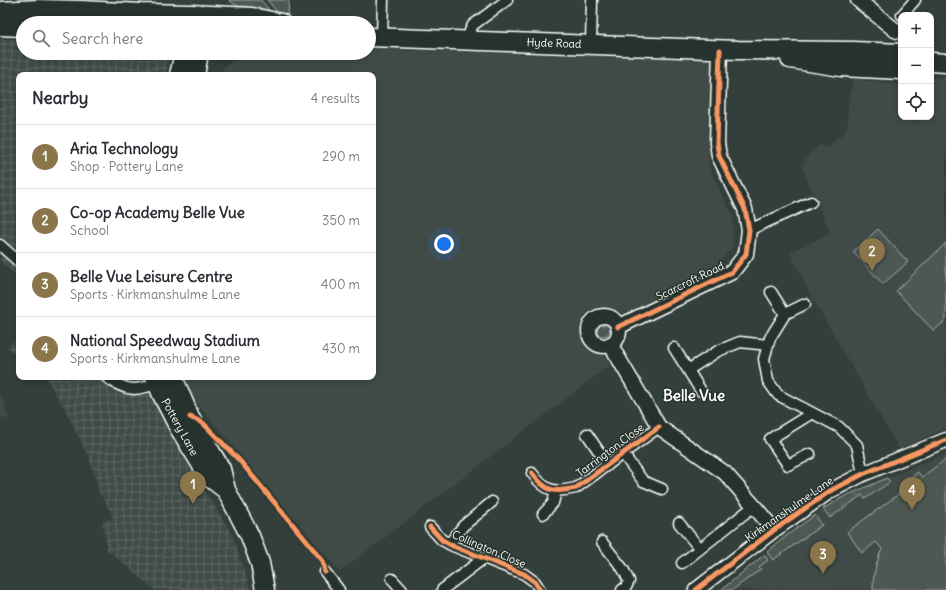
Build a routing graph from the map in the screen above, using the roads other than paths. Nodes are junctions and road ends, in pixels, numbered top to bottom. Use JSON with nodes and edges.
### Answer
{"nodes":[{"id":1,"x":220,"y":0,"type":"edge"},
{"id":2,"x":383,"y":0,"type":"edge"},
{"id":3,"x":507,"y":0,"type":"edge"},
{"id":4,"x":592,"y":0,"type":"edge"},
{"id":5,"x":858,"y":0,"type":"edge"},
{"id":6,"x":915,"y":0,"type":"edge"},
{"id":7,"x":38,"y":4,"type":"edge"},
{"id":8,"x":81,"y":10,"type":"junction"},
{"id":9,"x":0,"y":11,"type":"edge"},
{"id":10,"x":906,"y":12,"type":"edge"},
{"id":11,"x":193,"y":13,"type":"edge"},
{"id":12,"x":100,"y":16,"type":"edge"},
{"id":13,"x":159,"y":16,"type":"edge"},
{"id":14,"x":238,"y":16,"type":"joint"},
{"id":15,"x":898,"y":24,"type":"edge"},
{"id":16,"x":0,"y":26,"type":"edge"},
{"id":17,"x":16,"y":27,"type":"edge"},
{"id":18,"x":376,"y":37,"type":"edge"},
{"id":19,"x":469,"y":41,"type":"junction"},
{"id":20,"x":591,"y":45,"type":"junction"},
{"id":21,"x":720,"y":50,"type":"junction"},
{"id":22,"x":738,"y":50,"type":"junction"},
{"id":23,"x":935,"y":59,"type":"edge"},
{"id":24,"x":176,"y":60,"type":"edge"},
{"id":25,"x":201,"y":60,"type":"edge"},
{"id":26,"x":898,"y":61,"type":"edge"},
{"id":27,"x":898,"y":61,"type":"edge"},
{"id":28,"x":190,"y":69,"type":"edge"},
{"id":29,"x":946,"y":70,"type":"edge"},
{"id":30,"x":812,"y":202,"type":"dead end"},
{"id":31,"x":749,"y":230,"type":"junction"},
{"id":32,"x":0,"y":245,"type":"edge"},
{"id":33,"x":16,"y":259,"type":"edge"},
{"id":34,"x":771,"y":292,"type":"dead end"},
{"id":35,"x":805,"y":304,"type":"dead end"},
{"id":36,"x":785,"y":314,"type":"junction"},
{"id":37,"x":618,"y":327,"type":"junction"},
{"id":38,"x":610,"y":344,"type":"junction"},
{"id":39,"x":768,"y":345,"type":"junction"},
{"id":40,"x":674,"y":348,"type":"dead end"},
{"id":41,"x":688,"y":370,"type":"junction"},
{"id":42,"x":110,"y":380,"type":"edge"},
{"id":43,"x":162,"y":380,"type":"edge"},
{"id":44,"x":165,"y":380,"type":"edge"},
{"id":45,"x":701,"y":391,"type":"dead end"},
{"id":46,"x":812,"y":413,"type":"junction"},
{"id":47,"x":659,"y":427,"type":"junction"},
{"id":48,"x":587,"y":434,"type":"dead end"},
{"id":49,"x":946,"y":440,"type":"edge"},
{"id":50,"x":623,"y":454,"type":"junction"},
{"id":51,"x":810,"y":454,"type":"dead end"},
{"id":52,"x":608,"y":465,"type":"junction"},
{"id":53,"x":532,"y":474,"type":"dead end"},
{"id":54,"x":863,"y":474,"type":"junction"},
{"id":55,"x":662,"y":489,"type":"dead end"},
{"id":56,"x":556,"y":490,"type":"junction"},
{"id":57,"x":492,"y":502,"type":"dead end"},
{"id":58,"x":754,"y":506,"type":"junction"},
{"id":59,"x":543,"y":514,"type":"dead end"},
{"id":60,"x":679,"y":523,"type":"dead end"},
{"id":61,"x":430,"y":528,"type":"dead end"},
{"id":62,"x":774,"y":530,"type":"junction"},
{"id":63,"x":602,"y":542,"type":"dead end"},
{"id":64,"x":449,"y":544,"type":"junction"},
{"id":65,"x":700,"y":549,"type":"junction"},
{"id":66,"x":484,"y":558,"type":"junction"},
{"id":67,"x":682,"y":562,"type":"dead end"},
{"id":68,"x":325,"y":572,"type":"dead end"},
{"id":69,"x":392,"y":579,"type":"dead end"},
{"id":70,"x":335,"y":588,"type":"edge"},
{"id":71,"x":265,"y":590,"type":"edge"},
{"id":72,"x":402,"y":590,"type":"edge"},
{"id":73,"x":443,"y":590,"type":"edge"},
{"id":74,"x":540,"y":590,"type":"edge"},
{"id":75,"x":622,"y":590,"type":"edge"},
{"id":76,"x":696,"y":590,"type":"edge"}],
"edges":[{"from":1,"to":14,"type":"highway"},
{"from":2,"to":18,"type":"street"},
{"from":3,"to":19,"type":"street"},
{"from":4,"to":20,"type":"street"},
{"from":5,"to":15,"type":"street"},
{"from":6,"to":10,"type":"street"},
{"from":7,"to":8,"type":"highway"},
{"from":7,"to":9,"type":"highway"},
{"from":8,"to":11,"type":"highway"},
{"from":8,"to":12,"type":"highway"},
{"from":11,"to":13,"type":"highway"},
{"from":11,"to":14,"type":"highway"},
{"from":16,"to":17,"type":"highway"},
{"from":18,"to":19,"type":"highway","name":"Hyde Road"},
{"from":19,"to":20,"type":"highway","name":"Hyde Road"},
{"from":20,"to":21,"type":"highway","name":"Hyde Road"},
{"from":21,"to":22,"type":"highway","name":"Hyde Road"},
{"from":21,"to":31,"type":"street","name":"Scarcroft Road"},
{"from":22,"to":26,"type":"highway","name":"Hyde Road"},
{"from":22,"to":27,"type":"highway","name":"Hyde Road"},
{"from":23,"to":29,"type":"highway"},
{"from":24,"to":28,"type":"highway"},
{"from":25,"to":28,"type":"highway"},
{"from":30,"to":31,"type":"street"},
{"from":31,"to":37,"type":"street","name":"Scarcroft Road"},
{"from":32,"to":33,"type":"street"},
{"from":34,"to":36,"type":"street"},
{"from":35,"to":36,"type":"street"},
{"from":36,"to":39,"type":"street"},
{"from":37,"to":38,"type":"street"},
{"from":37,"to":38,"type":"street"},
{"from":38,"to":47,"type":"street"},
{"from":39,"to":41,"type":"street"},
{"from":39,"to":46,"type":"street"},
{"from":40,"to":41,"type":"street"},
{"from":41,"to":45,"type":"street"},
{"from":42,"to":43,"type":"street"},
{"from":44,"to":71,"type":"highway","name":"Pottery Lane"},
{"from":46,"to":51,"type":"street"},
{"from":46,"to":54,"type":"street"},
{"from":47,"to":50,"type":"street","name":"Tarrington Close"},
{"from":47,"to":58,"type":"street"},
{"from":48,"to":52,"type":"street"},
{"from":49,"to":54,"type":"street","name":"Kirkmanshulme Lane"},
{"from":50,"to":52,"type":"street","name":"Tarrington Close"},
{"from":50,"to":55,"type":"street"},
{"from":52,"to":56,"type":"street","name":"Tarrington Close"},
{"from":53,"to":56,"type":"street"},
{"from":54,"to":62,"type":"street","name":"Kirkmanshulme Lane"},
{"from":56,"to":59,"type":"street"},
{"from":57,"to":64,"type":"street"},
{"from":58,"to":62,"type":"street"},
{"from":58,"to":65,"type":"street"},
{"from":60,"to":65,"type":"street"},
{"from":61,"to":64,"type":"street","name":"Collington Close"},
{"from":62,"to":76,"type":"street","name":"Kirkmanshulme Lane"},
{"from":63,"to":75,"type":"street"},
{"from":64,"to":66,"type":"street","name":"Collington Close"},
{"from":65,"to":67,"type":"street"},
{"from":66,"to":73,"type":"street"},
{"from":66,"to":74,"type":"street","name":"Collington Close"},
{"from":68,"to":70,"type":"street"},
{"from":69,"to":72,"type":"street"}]}
